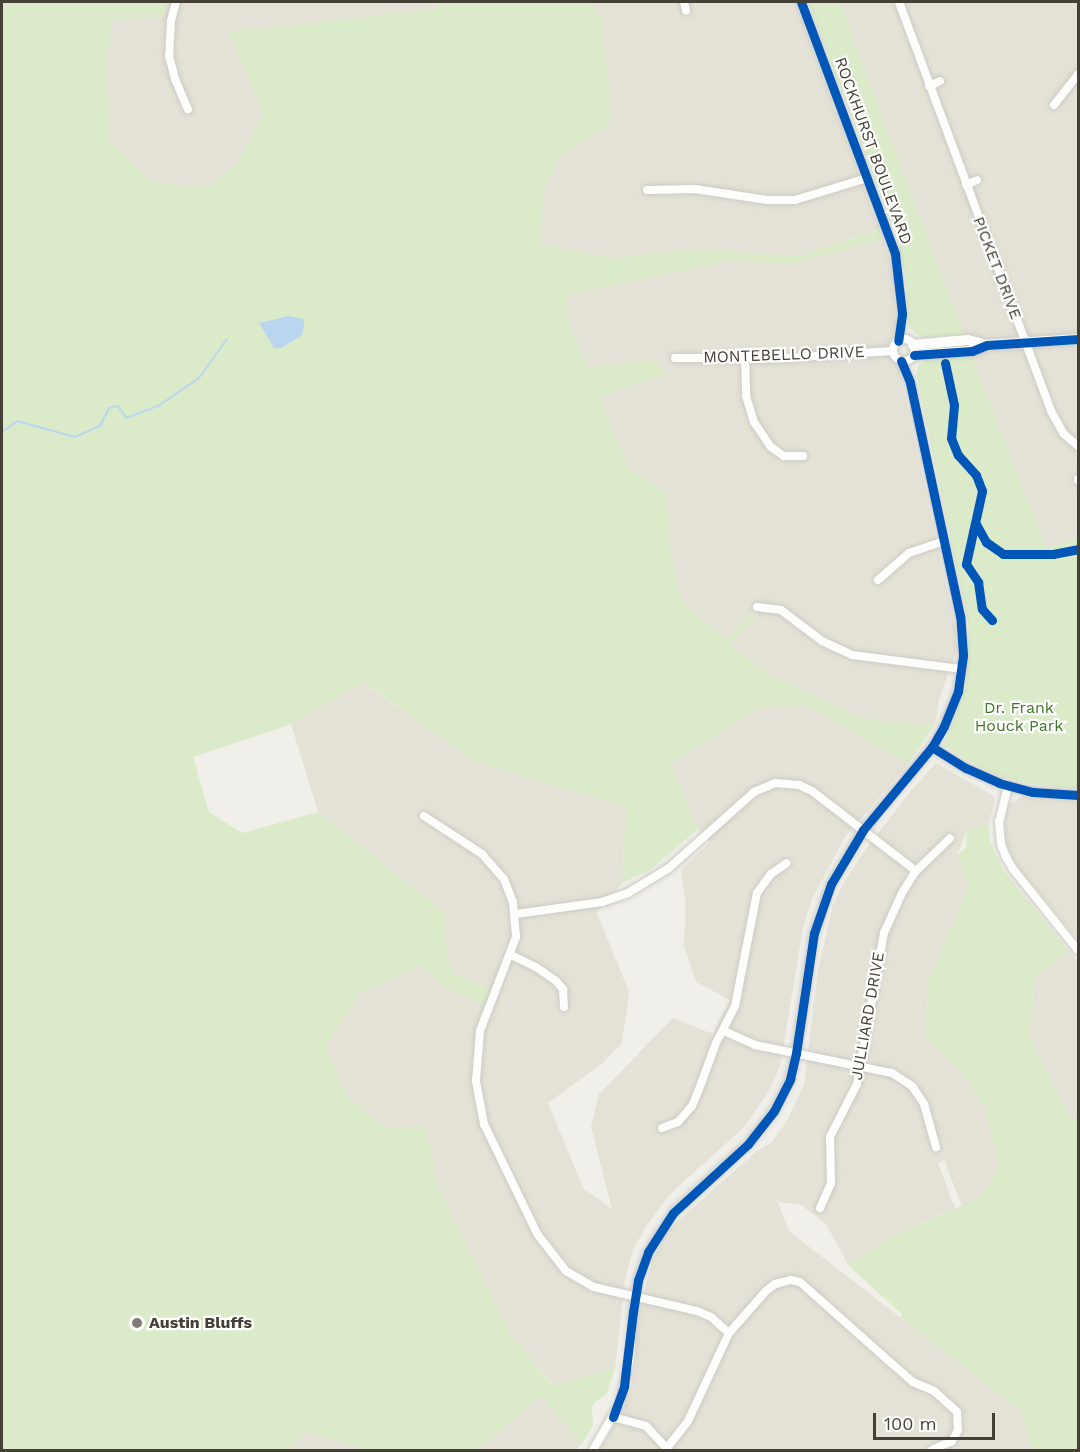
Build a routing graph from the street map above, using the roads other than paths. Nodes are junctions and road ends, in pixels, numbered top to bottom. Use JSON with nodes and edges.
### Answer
{"nodes":[{"id":1,"x":176,"y":2,"type":"edge"},
{"id":2,"x":684,"y":2,"type":"edge"},
{"id":3,"x":801,"y":2,"type":"edge"},
{"id":4,"x":899,"y":2,"type":"edge"},
{"id":5,"x":686,"y":11,"type":"dead end"},
{"id":6,"x":1078,"y":74,"type":"edge"},
{"id":7,"x":940,"y":81,"type":"dead end"},
{"id":8,"x":929,"y":86,"type":"junction"},
{"id":9,"x":1054,"y":105,"type":"dead end"},
{"id":10,"x":188,"y":109,"type":"dead end"},
{"id":11,"x":867,"y":178,"type":"junction"},
{"id":12,"x":977,"y":180,"type":"dead end"},
{"id":13,"x":966,"y":184,"type":"junction"},
{"id":14,"x":648,"y":190,"type":"dead end"},
{"id":15,"x":902,"y":314,"type":"junction"},
{"id":16,"x":1078,"y":339,"type":"edge"},
{"id":17,"x":898,"y":341,"type":"junction"},
{"id":18,"x":1025,"y":342,"type":"junction"},
{"id":19,"x":912,"y":350,"type":"junction"},
{"id":20,"x":893,"y":351,"type":"junction"},
{"id":21,"x":675,"y":358,"type":"dead end"},
{"id":22,"x":745,"y":359,"type":"junction"},
{"id":23,"x":901,"y":361,"type":"junction"},
{"id":24,"x":910,"y":381,"type":"junction"},
{"id":25,"x":1078,"y":446,"type":"edge"},
{"id":26,"x":802,"y":456,"type":"dead end"},
{"id":27,"x":944,"y":541,"type":"junction"},
{"id":28,"x":878,"y":580,"type":"dead end"},
{"id":29,"x":757,"y":607,"type":"dead end"},
{"id":30,"x":962,"y":669,"type":"junction"},
{"id":31,"x":932,"y":747,"type":"junction"},
{"id":32,"x":1008,"y":786,"type":"junction"},
{"id":33,"x":1078,"y":795,"type":"edge"},
{"id":34,"x":424,"y":816,"type":"dead end"},
{"id":35,"x":863,"y":831,"type":"junction"},
{"id":36,"x":950,"y":838,"type":"dead end"},
{"id":37,"x":787,"y":863,"type":"dead end"},
{"id":38,"x":916,"y":871,"type":"junction"},
{"id":39,"x":516,"y":914,"type":"junction"},
{"id":40,"x":1078,"y":950,"type":"edge"},
{"id":41,"x":511,"y":955,"type":"junction"},
{"id":42,"x":564,"y":1007,"type":"dead end"},
{"id":43,"x":724,"y":1031,"type":"junction"},
{"id":44,"x":796,"y":1053,"type":"junction"},
{"id":45,"x":861,"y":1066,"type":"junction"},
{"id":46,"x":662,"y":1128,"type":"dead end"},
{"id":47,"x":936,"y":1148,"type":"dead end"},
{"id":48,"x":820,"y":1208,"type":"dead end"},
{"id":49,"x":635,"y":1298,"type":"junction"},
{"id":50,"x":729,"y":1333,"type":"junction"},
{"id":51,"x":613,"y":1417,"type":"junction"},
{"id":52,"x":667,"y":1449,"type":"edge"},
{"id":53,"x":593,"y":1450,"type":"edge"},
{"id":54,"x":932,"y":1450,"type":"edge"}],
"edges":[{"from":1,"to":10,"type":"street"},
{"from":2,"to":5,"type":"street"},
{"from":3,"to":11,"type":"street","name":"ROCKHURST BOULEVARD"},
{"from":4,"to":8,"type":"street","name":"PICKET DRIVE"},
{"from":6,"to":9,"type":"street"},
{"from":7,"to":8,"type":"street"},
{"from":8,"to":13,"type":"street","name":"PICKET DRIVE"},
{"from":11,"to":14,"type":"street"},
{"from":11,"to":15,"type":"street","name":"ROCKHURST BOULEVARD"},
{"from":12,"to":13,"type":"street"},
{"from":13,"to":18,"type":"street","name":"PICKET DRIVE"},
{"from":15,"to":17,"type":"street","name":"ROCKHURST BOULEVARD"},
{"from":15,"to":19,"type":"street","name":"ROCKHURST BOULEVARD"},
{"from":16,"to":18,"type":"street"},
{"from":17,"to":19,"type":"street"},
{"from":17,"to":20,"type":"street","name":"ROCKHURST BOULEVARD"},
{"from":18,"to":19,"type":"street"},
{"from":18,"to":25,"type":"street","name":"PICKET DRIVE"},
{"from":19,"to":23,"type":"street"},
{"from":19,"to":24,"type":"street","name":"ROCKHURST BOULEVARD"},
{"from":20,"to":22,"type":"street","name":"MONTEBELLO DRIVE"},
{"from":20,"to":23,"type":"street","name":"ROCKHURST BOULEVARD"},
{"from":21,"to":22,"type":"street","name":"MONTEBELLO DRIVE"},
{"from":22,"to":26,"type":"street"},
{"from":23,"to":24,"type":"street","name":"ROCKHURST BOULEVARD"},
{"from":24,"to":27,"type":"street","name":"ROCKHURST BOULEVARD"},
{"from":27,"to":28,"type":"street"},
{"from":27,"to":30,"type":"street","name":"ROCKHURST BOULEVARD"},
{"from":29,"to":30,"type":"street"},
{"from":30,"to":31,"type":"street","name":"ROCKHURST BOULEVARD"},
{"from":31,"to":32,"type":"street"},
{"from":31,"to":35,"type":"street","name":"ROCKHURST BOULEVARD"},
{"from":32,"to":33,"type":"street"},
{"from":32,"to":40,"type":"street"},
{"from":34,"to":39,"type":"street"},
{"from":35,"to":38,"type":"street"},
{"from":35,"to":39,"type":"street"},
{"from":35,"to":44,"type":"street","name":"ROCKHURST BOULEVARD"},
{"from":36,"to":38,"type":"street","name":"JULLIARD DRIVE"},
{"from":37,"to":43,"type":"street"},
{"from":38,"to":45,"type":"street","name":"JULLIARD DRIVE"},
{"from":39,"to":41,"type":"street"},
{"from":41,"to":42,"type":"street"},
{"from":41,"to":49,"type":"street"},
{"from":43,"to":44,"type":"street"},
{"from":43,"to":46,"type":"street"},
{"from":44,"to":45,"type":"street"},
{"from":44,"to":49,"type":"street","name":"ROCKHURST BOULEVARD"},
{"from":45,"to":47,"type":"street"},
{"from":45,"to":48,"type":"street","name":"JULLIARD DRIVE"},
{"from":49,"to":50,"type":"street"},
{"from":49,"to":51,"type":"street","name":"ROCKHURST BOULEVARD"},
{"from":50,"to":52,"type":"street"},
{"from":50,"to":54,"type":"street"},
{"from":51,"to":52,"type":"street"},
{"from":51,"to":53,"type":"street","name":"ROCKHURST BOULEVARD"}]}
